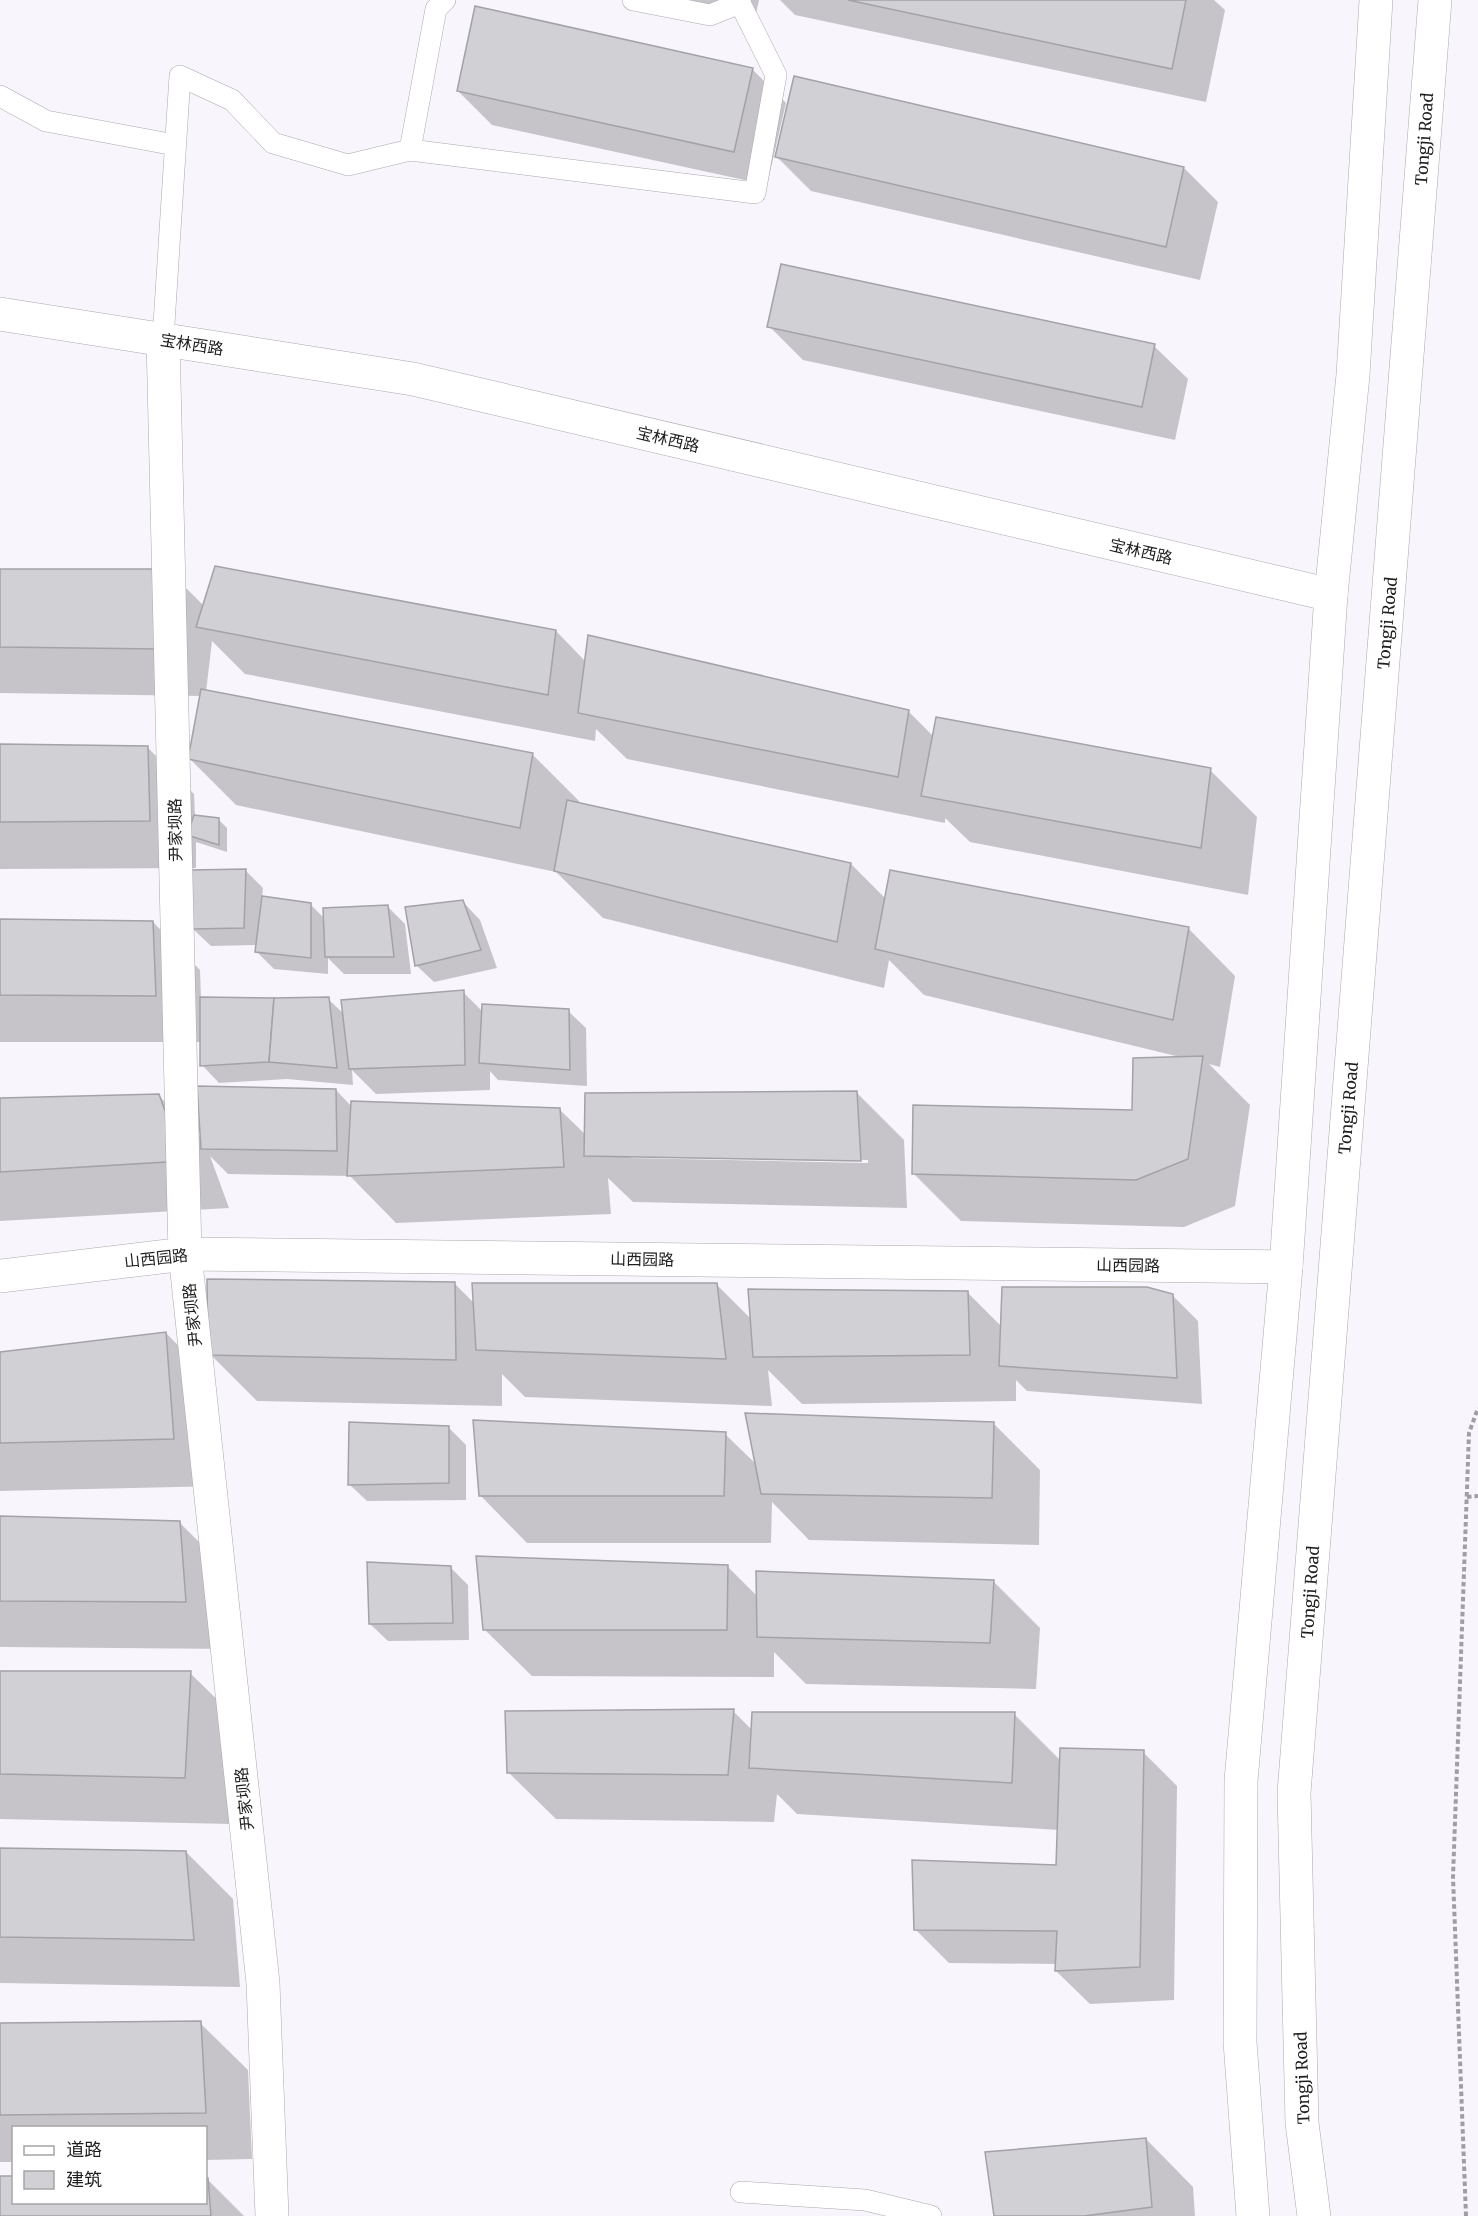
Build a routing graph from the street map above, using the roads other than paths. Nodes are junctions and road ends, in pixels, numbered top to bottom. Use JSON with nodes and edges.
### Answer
{"nodes":[{"id":1,"x":445,"y":0,"type":"edge"},
{"id":2,"x":633,"y":0,"type":"edge"},
{"id":3,"x":1376,"y":0,"type":"edge"},
{"id":4,"x":1435,"y":0,"type":"edge"},
{"id":5,"x":740,"y":1,"type":"edge"},
{"id":6,"x":0,"y":96,"type":"edge"},
{"id":7,"x":175,"y":145,"type":"junction"},
{"id":8,"x":410,"y":150,"type":"junction"},
{"id":9,"x":0,"y":314,"type":"edge"},
{"id":10,"x":163,"y":339,"type":"junction"},
{"id":11,"x":1331,"y":595,"type":"junction"},
{"id":12,"x":185,"y":1254,"type":"junction"},
{"id":13,"x":1286,"y":1267,"type":"junction"},
{"id":14,"x":0,"y":1276,"type":"edge"},
{"id":15,"x":741,"y":2192,"type":"dead end"},
{"id":16,"x":272,"y":2216,"type":"edge"},
{"id":17,"x":931,"y":2216,"type":"edge"},
{"id":18,"x":1253,"y":2216,"type":"edge"},
{"id":19,"x":1314,"y":2216,"type":"edge"}],
"edges":[{"from":1,"to":8,"type":"lane"},
{"from":2,"to":5,"type":"lane"},
{"from":3,"to":11,"type":"street"},
{"from":4,"to":19,"type":"street","name":"Tongji Road"},
{"from":5,"to":8,"type":"lane"},
{"from":6,"to":7,"type":"lane"},
{"from":7,"to":8,"type":"lane"},
{"from":7,"to":10,"type":"lane"},
{"from":9,"to":10,"type":"street","name":"宝林西路"},
{"from":10,"to":11,"type":"street","name":"宝林西路"},
{"from":10,"to":12,"type":"street","name":"尹家坝路"},
{"from":11,"to":13,"type":"street"},
{"from":12,"to":13,"type":"street","name":"山西园路"},
{"from":12,"to":14,"type":"street","name":"山西园路"},
{"from":12,"to":16,"type":"street","name":"尹家坝路"},
{"from":13,"to":18,"type":"street"},
{"from":15,"to":17,"type":"lane"}]}
